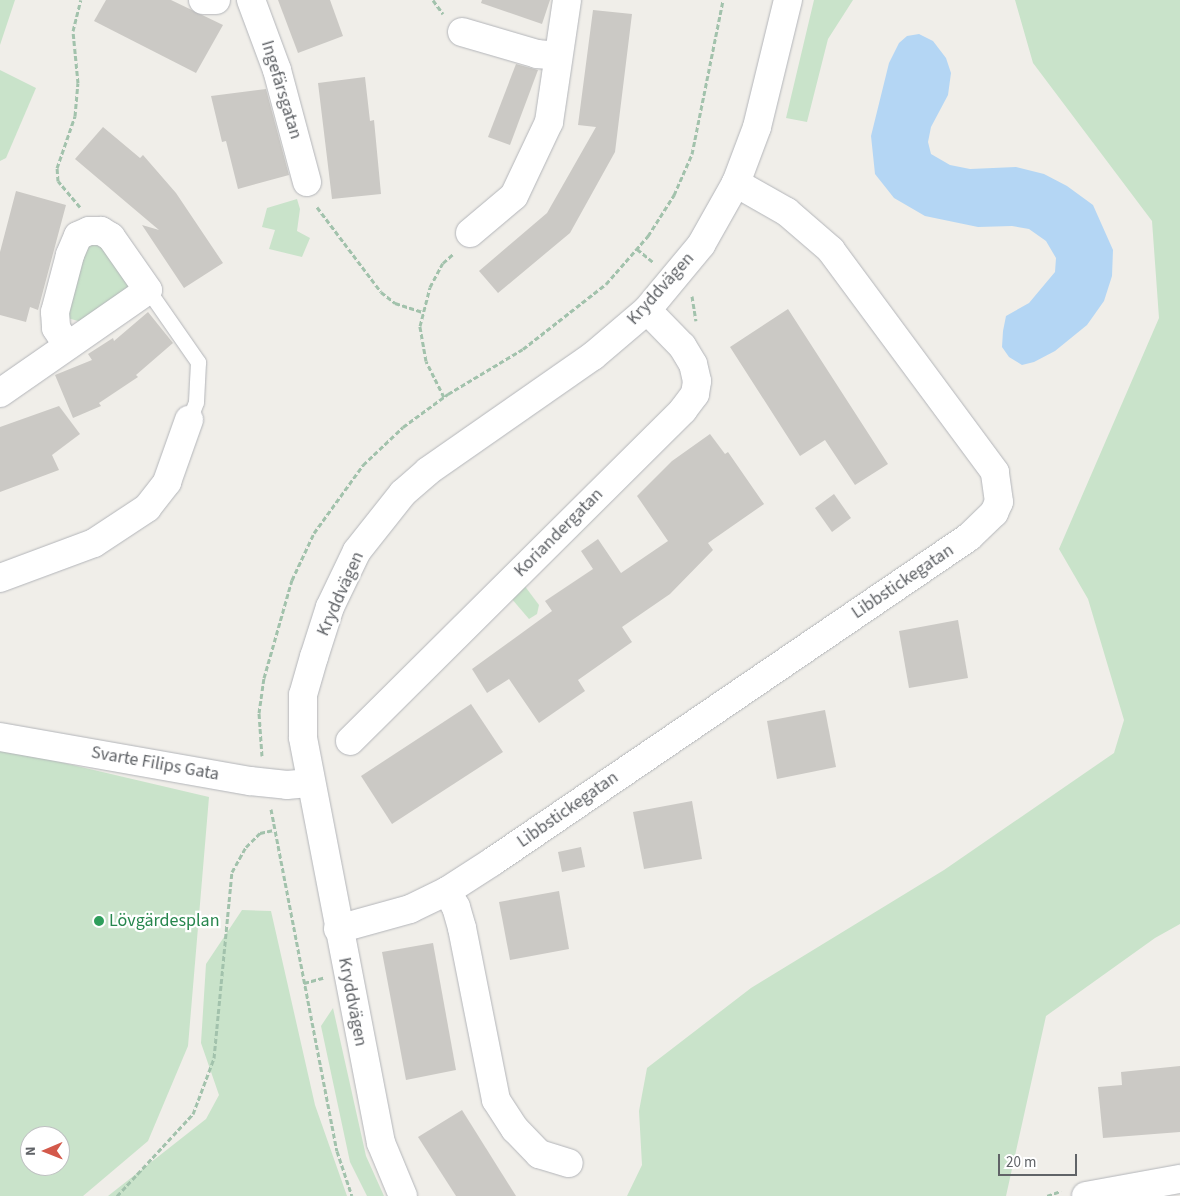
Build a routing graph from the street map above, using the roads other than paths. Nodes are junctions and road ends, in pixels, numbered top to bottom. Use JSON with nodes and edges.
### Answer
{"nodes":[{"id":1,"x":203,"y":0,"type":"edge"},
{"id":2,"x":216,"y":0,"type":"edge"},
{"id":3,"x":251,"y":0,"type":"edge"},
{"id":4,"x":567,"y":0,"type":"edge"},
{"id":5,"x":788,"y":0,"type":"edge"},
{"id":6,"x":462,"y":32,"type":"dead end"},
{"id":7,"x":558,"y":56,"type":"junction"},
{"id":8,"x":307,"y":182,"type":"road end"},
{"id":9,"x":736,"y":183,"type":"junction"},
{"id":10,"x":470,"y":233,"type":"road end"},
{"id":11,"x":148,"y":290,"type":"junction"},
{"id":12,"x":647,"y":310,"type":"junction"},
{"id":13,"x":67,"y":345,"type":"junction"},
{"id":14,"x":0,"y":392,"type":"edge"},
{"id":15,"x":189,"y":420,"type":"joint"},
{"id":16,"x":0,"y":578,"type":"edge"},
{"id":17,"x":0,"y":737,"type":"edge"},
{"id":18,"x":350,"y":741,"type":"dead end"},
{"id":19,"x":311,"y":783,"type":"junction"},
{"id":20,"x":446,"y":891,"type":"junction"},
{"id":21,"x":338,"y":929,"type":"junction"},
{"id":22,"x":569,"y":1163,"type":"dead end"},
{"id":23,"x":1180,"y":1179,"type":"edge"},
{"id":24,"x":403,"y":1196,"type":"edge"},
{"id":25,"x":1086,"y":1196,"type":"edge"}],
"edges":[{"from":1,"to":2,"type":"street"},
{"from":3,"to":8,"type":"street","name":"Ingefärsgatan"},
{"from":4,"to":7,"type":"street"},
{"from":5,"to":9,"type":"street","name":"Kryddvägen"},
{"from":6,"to":7,"type":"street"},
{"from":7,"to":10,"type":"street"},
{"from":9,"to":12,"type":"street","name":"Kryddvägen"},
{"from":9,"to":20,"type":"street","name":"Libbstickegatan"},
{"from":11,"to":13,"type":"street"},
{"from":11,"to":13,"type":"street"},
{"from":11,"to":15,"type":"lane"},
{"from":12,"to":18,"type":"street","name":"Koriandergatan"},
{"from":12,"to":19,"type":"street","name":"Kryddvägen"},
{"from":13,"to":14,"type":"street"},
{"from":15,"to":16,"type":"street"},
{"from":17,"to":19,"type":"street","name":"Svarte Filips Gata"},
{"from":19,"to":21,"type":"street","name":"Kryddvägen"},
{"from":20,"to":21,"type":"street","name":"Libbstickegatan"},
{"from":20,"to":22,"type":"street"},
{"from":21,"to":24,"type":"street","name":"Kryddvägen"},
{"from":23,"to":25,"type":"street"}]}
